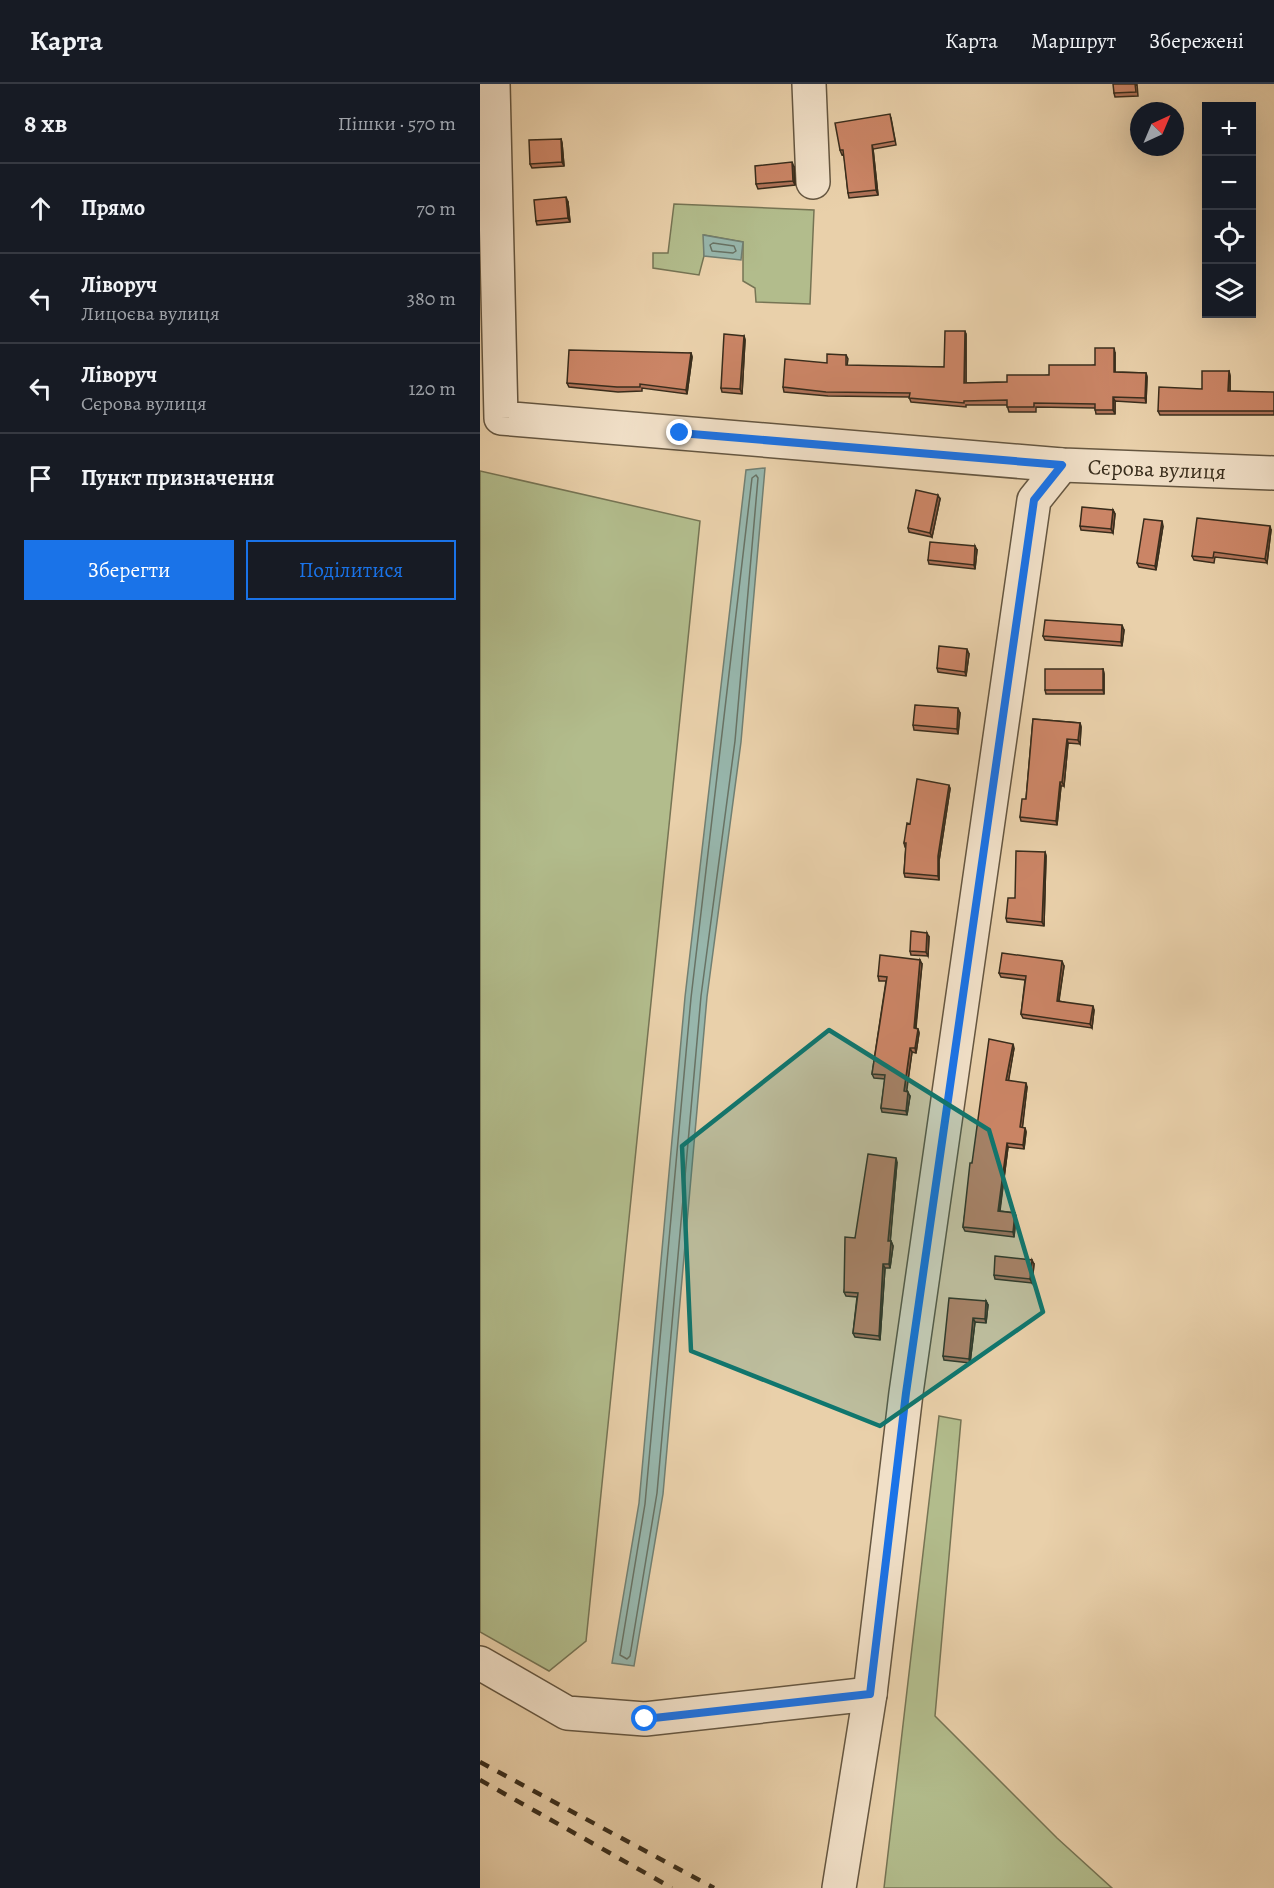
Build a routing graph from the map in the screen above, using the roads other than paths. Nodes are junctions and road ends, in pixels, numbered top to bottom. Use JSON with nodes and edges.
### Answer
{"nodes":[{"id":1,"x":493,"y":84,"type":"edge"},
{"id":2,"x":809,"y":84,"type":"edge"},
{"id":3,"x":813,"y":182,"type":"dead end"},
{"id":4,"x":1062,"y":465,"type":"junction"},
{"id":5,"x":1274,"y":473,"type":"edge"},
{"id":6,"x":480,"y":1663,"type":"edge"},
{"id":7,"x":870,"y":1694,"type":"junction"},
{"id":8,"x":839,"y":1888,"type":"edge"}],
"edges":[{"from":1,"to":4,"type":"street","name":"Сєрова вулиця"},
{"from":2,"to":3,"type":"street"},
{"from":4,"to":5,"type":"street","name":"Сєрова вулиця"},
{"from":4,"to":7,"type":"street"},
{"from":6,"to":7,"type":"street"},
{"from":7,"to":8,"type":"street"}]}
